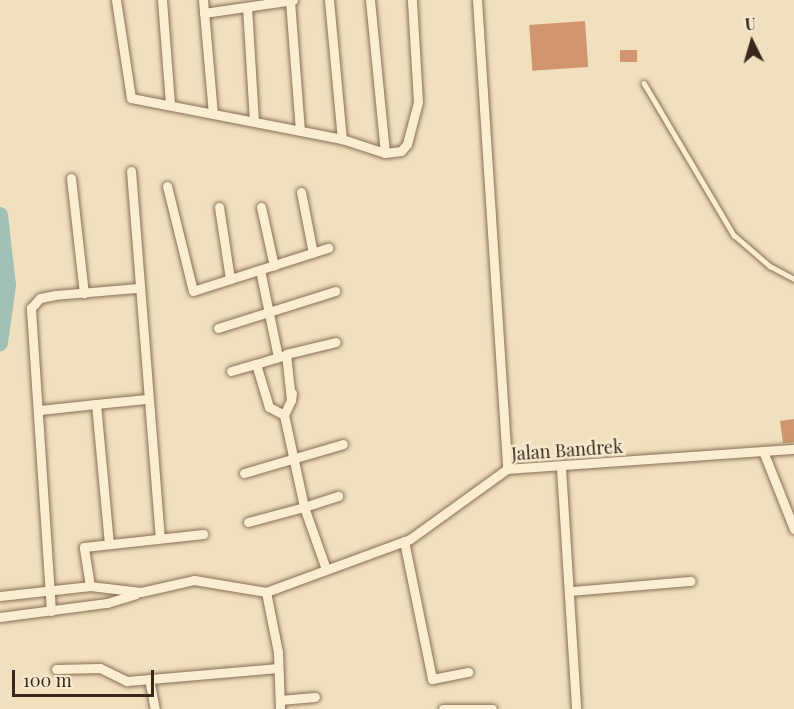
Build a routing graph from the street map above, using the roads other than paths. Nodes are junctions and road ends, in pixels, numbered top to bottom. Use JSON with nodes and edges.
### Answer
{"nodes":[{"id":1,"x":116,"y":0,"type":"edge"},
{"id":2,"x":162,"y":0,"type":"edge"},
{"id":3,"x":203,"y":0,"type":"edge"},
{"id":4,"x":295,"y":0,"type":"edge"},
{"id":5,"x":329,"y":0,"type":"edge"},
{"id":6,"x":370,"y":0,"type":"edge"},
{"id":7,"x":412,"y":0,"type":"edge"},
{"id":8,"x":477,"y":0,"type":"edge"},
{"id":9,"x":290,"y":1,"type":"edge"},
{"id":10,"x":247,"y":7,"type":"junction"},
{"id":11,"x":204,"y":13,"type":"junction"},
{"id":12,"x":644,"y":83,"type":"dead end"},
{"id":13,"x":170,"y":104,"type":"junction"},
{"id":14,"x":213,"y":114,"type":"junction"},
{"id":15,"x":254,"y":122,"type":"junction"},
{"id":16,"x":300,"y":131,"type":"junction"},
{"id":17,"x":342,"y":139,"type":"junction"},
{"id":18,"x":385,"y":153,"type":"junction"},
{"id":19,"x":130,"y":171,"type":"dead end"},
{"id":20,"x":71,"y":178,"type":"dead end"},
{"id":21,"x":167,"y":186,"type":"dead end"},
{"id":22,"x":301,"y":192,"type":"dead end"},
{"id":23,"x":219,"y":207,"type":"dead end"},
{"id":24,"x":261,"y":207,"type":"dead end"},
{"id":25,"x":328,"y":249,"type":"dead end"},
{"id":26,"x":313,"y":253,"type":"junction"},
{"id":27,"x":274,"y":266,"type":"junction"},
{"id":28,"x":260,"y":270,"type":"junction"},
{"id":29,"x":230,"y":279,"type":"junction"},
{"id":30,"x":794,"y":279,"type":"edge"},
{"id":31,"x":137,"y":288,"type":"junction"},
{"id":32,"x":335,"y":291,"type":"dead end"},
{"id":33,"x":84,"y":292,"type":"junction"},
{"id":34,"x":269,"y":313,"type":"junction"},
{"id":35,"x":218,"y":328,"type":"dead end"},
{"id":36,"x":336,"y":342,"type":"dead end"},
{"id":37,"x":282,"y":356,"type":"junction"},
{"id":38,"x":256,"y":364,"type":"junction"},
{"id":39,"x":231,"y":371,"type":"dead end"},
{"id":40,"x":147,"y":399,"type":"junction"},
{"id":41,"x":96,"y":404,"type":"junction"},
{"id":42,"x":40,"y":410,"type":"junction"},
{"id":43,"x":284,"y":415,"type":"junction"},
{"id":44,"x":343,"y":444,"type":"dead end"},
{"id":45,"x":794,"y":449,"type":"edge"},
{"id":46,"x":762,"y":451,"type":"junction"},
{"id":47,"x":294,"y":458,"type":"junction"},
{"id":48,"x":561,"y":468,"type":"junction"},
{"id":49,"x":507,"y":469,"type":"junction"},
{"id":50,"x":244,"y":473,"type":"dead end"},
{"id":51,"x":338,"y":496,"type":"dead end"},
{"id":52,"x":304,"y":507,"type":"junction"},
{"id":53,"x":248,"y":522,"type":"dead end"},
{"id":54,"x":794,"y":529,"type":"edge"},
{"id":55,"x":203,"y":534,"type":"dead end"},
{"id":56,"x":160,"y":536,"type":"junction"},
{"id":57,"x":404,"y":541,"type":"junction"},
{"id":58,"x":109,"y":543,"type":"junction"},
{"id":59,"x":326,"y":569,"type":"junction"},
{"id":60,"x":691,"y":581,"type":"dead end"},
{"id":61,"x":90,"y":586,"type":"junction"},
{"id":62,"x":51,"y":590,"type":"junction"},
{"id":63,"x":571,"y":591,"type":"junction"},
{"id":64,"x":141,"y":592,"type":"junction"},
{"id":65,"x":266,"y":592,"type":"junction"},
{"id":66,"x":0,"y":596,"type":"edge"},
{"id":67,"x":51,"y":611,"type":"junction"},
{"id":68,"x":0,"y":617,"type":"edge"},
{"id":69,"x":279,"y":668,"type":"junction"},
{"id":70,"x":57,"y":669,"type":"dead end"},
{"id":71,"x":468,"y":672,"type":"dead end"},
{"id":72,"x":149,"y":679,"type":"junction"},
{"id":73,"x":315,"y":697,"type":"dead end"},
{"id":74,"x":280,"y":705,"type":"edge"},
{"id":75,"x":155,"y":709,"type":"edge"},
{"id":76,"x":445,"y":709,"type":"edge"},
{"id":77,"x":492,"y":709,"type":"edge"},
{"id":78,"x":576,"y":709,"type":"edge"}],
"edges":[{"from":1,"to":13,"type":"street"},
{"from":2,"to":13,"type":"street"},
{"from":3,"to":11,"type":"street"},
{"from":4,"to":9,"type":"street"},
{"from":5,"to":17,"type":"street"},
{"from":6,"to":18,"type":"street"},
{"from":7,"to":18,"type":"street"},
{"from":8,"to":49,"type":"street"},
{"from":9,"to":10,"type":"street"},
{"from":9,"to":16,"type":"street"},
{"from":10,"to":11,"type":"street"},
{"from":10,"to":15,"type":"street"},
{"from":11,"to":14,"type":"street"},
{"from":12,"to":30,"type":"lane"},
{"from":13,"to":14,"type":"street"},
{"from":14,"to":15,"type":"street"},
{"from":15,"to":16,"type":"street"},
{"from":16,"to":17,"type":"street"},
{"from":17,"to":18,"type":"street"},
{"from":19,"to":31,"type":"street"},
{"from":20,"to":33,"type":"street"},
{"from":21,"to":29,"type":"street"},
{"from":22,"to":26,"type":"street"},
{"from":23,"to":29,"type":"street"},
{"from":24,"to":27,"type":"street"},
{"from":25,"to":26,"type":"street"},
{"from":26,"to":27,"type":"street"},
{"from":27,"to":28,"type":"street"},
{"from":28,"to":29,"type":"street"},
{"from":28,"to":34,"type":"street"},
{"from":31,"to":33,"type":"street"},
{"from":31,"to":40,"type":"street"},
{"from":32,"to":34,"type":"street"},
{"from":33,"to":42,"type":"street"},
{"from":34,"to":35,"type":"street"},
{"from":34,"to":37,"type":"street"},
{"from":36,"to":37,"type":"street"},
{"from":37,"to":38,"type":"street"},
{"from":37,"to":43,"type":"street"},
{"from":38,"to":39,"type":"street"},
{"from":38,"to":43,"type":"street"},
{"from":40,"to":41,"type":"street"},
{"from":40,"to":56,"type":"street"},
{"from":41,"to":42,"type":"street"},
{"from":41,"to":58,"type":"street"},
{"from":42,"to":62,"type":"street"},
{"from":43,"to":47,"type":"street"},
{"from":44,"to":47,"type":"street"},
{"from":45,"to":46,"type":"street","name":"Jalan Bandrek"},
{"from":46,"to":48,"type":"street","name":"Jalan Bandrek"},
{"from":46,"to":54,"type":"street"},
{"from":47,"to":50,"type":"street"},
{"from":47,"to":52,"type":"street"},
{"from":48,"to":49,"type":"street","name":"Jalan Bandrek"},
{"from":48,"to":63,"type":"street"},
{"from":49,"to":57,"type":"street","name":"Jalan Bandrek"},
{"from":51,"to":52,"type":"street"},
{"from":52,"to":53,"type":"street"},
{"from":52,"to":59,"type":"street"},
{"from":55,"to":56,"type":"street"},
{"from":56,"to":58,"type":"street"},
{"from":57,"to":59,"type":"street","name":"Jalan Bandrek"},
{"from":57,"to":71,"type":"street"},
{"from":58,"to":61,"type":"street"},
{"from":59,"to":65,"type":"street","name":"Jalan Bandrek"},
{"from":60,"to":63,"type":"street"},
{"from":61,"to":62,"type":"street"},
{"from":61,"to":64,"type":"street"},
{"from":62,"to":66,"type":"street"},
{"from":62,"to":67,"type":"street"},
{"from":63,"to":78,"type":"street"},
{"from":64,"to":65,"type":"street"},
{"from":64,"to":67,"type":"street"},
{"from":65,"to":69,"type":"street"},
{"from":67,"to":68,"type":"street"},
{"from":69,"to":72,"type":"street"},
{"from":69,"to":74,"type":"street"},
{"from":70,"to":72,"type":"street"},
{"from":72,"to":75,"type":"street"},
{"from":73,"to":74,"type":"street"},
{"from":76,"to":77,"type":"street"}]}
